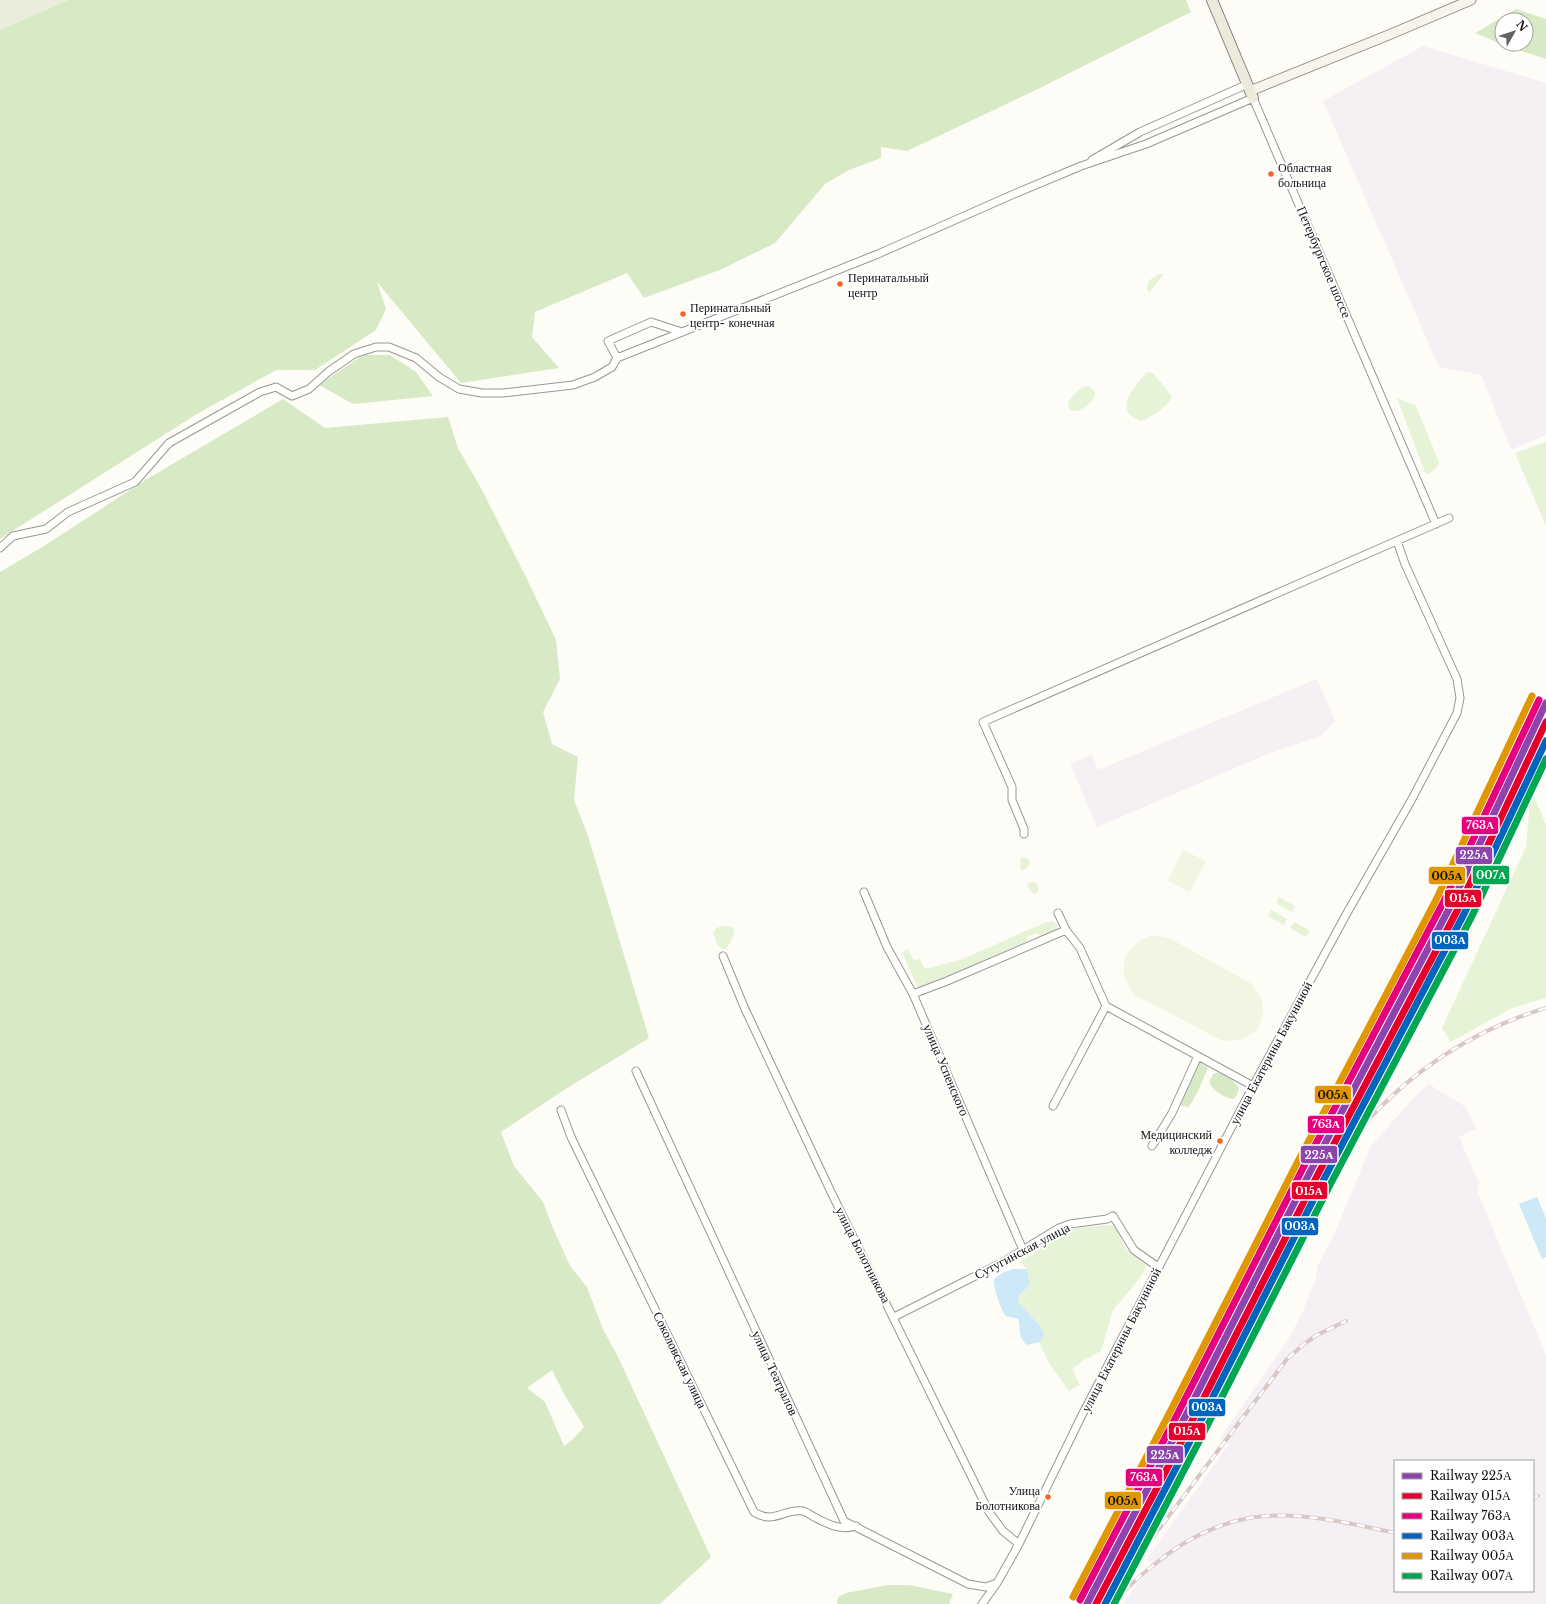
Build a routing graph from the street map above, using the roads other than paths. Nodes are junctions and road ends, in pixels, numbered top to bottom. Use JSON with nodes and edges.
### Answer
{"nodes":[{"id":1,"x":1212,"y":0,"type":"edge"},
{"id":2,"x":1471,"y":0,"type":"edge"},
{"id":3,"x":1250,"y":91,"type":"junction"},
{"id":4,"x":1081,"y":166,"type":"junction"},
{"id":5,"x":682,"y":332,"type":"junction"},
{"id":6,"x":617,"y":358,"type":"junction"},
{"id":7,"x":1449,"y":518,"type":"dead end"},
{"id":8,"x":1436,"y":524,"type":"junction"},
{"id":9,"x":1397,"y":541,"type":"junction"},
{"id":10,"x":0,"y":548,"type":"edge"},
{"id":11,"x":1024,"y":834,"type":"dead end"},
{"id":12,"x":864,"y":892,"type":"dead end"},
{"id":13,"x":1058,"y":913,"type":"dead end"},
{"id":14,"x":1066,"y":930,"type":"junction"},
{"id":15,"x":724,"y":956,"type":"dead end"},
{"id":16,"x":913,"y":994,"type":"junction"},
{"id":17,"x":1106,"y":1006,"type":"junction"},
{"id":18,"x":1198,"y":1056,"type":"junction"},
{"id":19,"x":636,"y":1071,"type":"dead end"},
{"id":20,"x":1253,"y":1086,"type":"junction"},
{"id":21,"x":1053,"y":1106,"type":"dead end"},
{"id":22,"x":561,"y":1110,"type":"dead end"},
{"id":23,"x":1152,"y":1146,"type":"dead end"},
{"id":24,"x":1023,"y":1250,"type":"junction"},
{"id":25,"x":1158,"y":1267,"type":"junction"},
{"id":26,"x":894,"y":1317,"type":"junction"},
{"id":27,"x":856,"y":1526,"type":"junction"},
{"id":28,"x":1019,"y":1544,"type":"junction"},
{"id":29,"x":997,"y":1583,"type":"junction"},
{"id":30,"x":982,"y":1604,"type":"edge"}],
"edges":[{"from":1,"to":3,"type":"main road","name":"Петербургское шоссе"},
{"from":2,"to":3,"type":"main road"},
{"from":3,"to":4,"type":"street"},
{"from":3,"to":4,"type":"street"},
{"from":3,"to":8,"type":"street","name":"Петербургское шоссе"},
{"from":4,"to":5,"type":"street"},
{"from":5,"to":6,"type":"street"},
{"from":5,"to":6,"type":"street"},
{"from":6,"to":10,"type":"street"},
{"from":7,"to":8,"type":"street"},
{"from":8,"to":9,"type":"street"},
{"from":9,"to":11,"type":"street"},
{"from":9,"to":20,"type":"street","name":"улица Екатерины Бакуниной"},
{"from":12,"to":16,"type":"street","name":"улица Успенского"},
{"from":13,"to":14,"type":"street"},
{"from":14,"to":16,"type":"street"},
{"from":14,"to":17,"type":"street"},
{"from":15,"to":26,"type":"street","name":"улица Болотникова"},
{"from":16,"to":24,"type":"street","name":"улица Успенского"},
{"from":17,"to":18,"type":"street"},
{"from":17,"to":21,"type":"street"},
{"from":18,"to":20,"type":"street"},
{"from":18,"to":23,"type":"street"},
{"from":19,"to":27,"type":"street","name":"улица Театралов"},
{"from":20,"to":25,"type":"street","name":"улица Екатерины Бакуниной"},
{"from":22,"to":27,"type":"street","name":"Соколовская улица"},
{"from":24,"to":25,"type":"street","name":"Сутугинская улица"},
{"from":24,"to":26,"type":"street","name":"Сутугинская улица"},
{"from":25,"to":28,"type":"street","name":"улица Екатерины Бакуниной"},
{"from":26,"to":28,"type":"street","name":"улица Болотникова"},
{"from":27,"to":29,"type":"street","name":"улица Театралов"},
{"from":28,"to":29,"type":"street","name":"улица Екатерины Бакуниной"},
{"from":29,"to":30,"type":"street","name":"улица Екатерины Бакуниной"}]}
